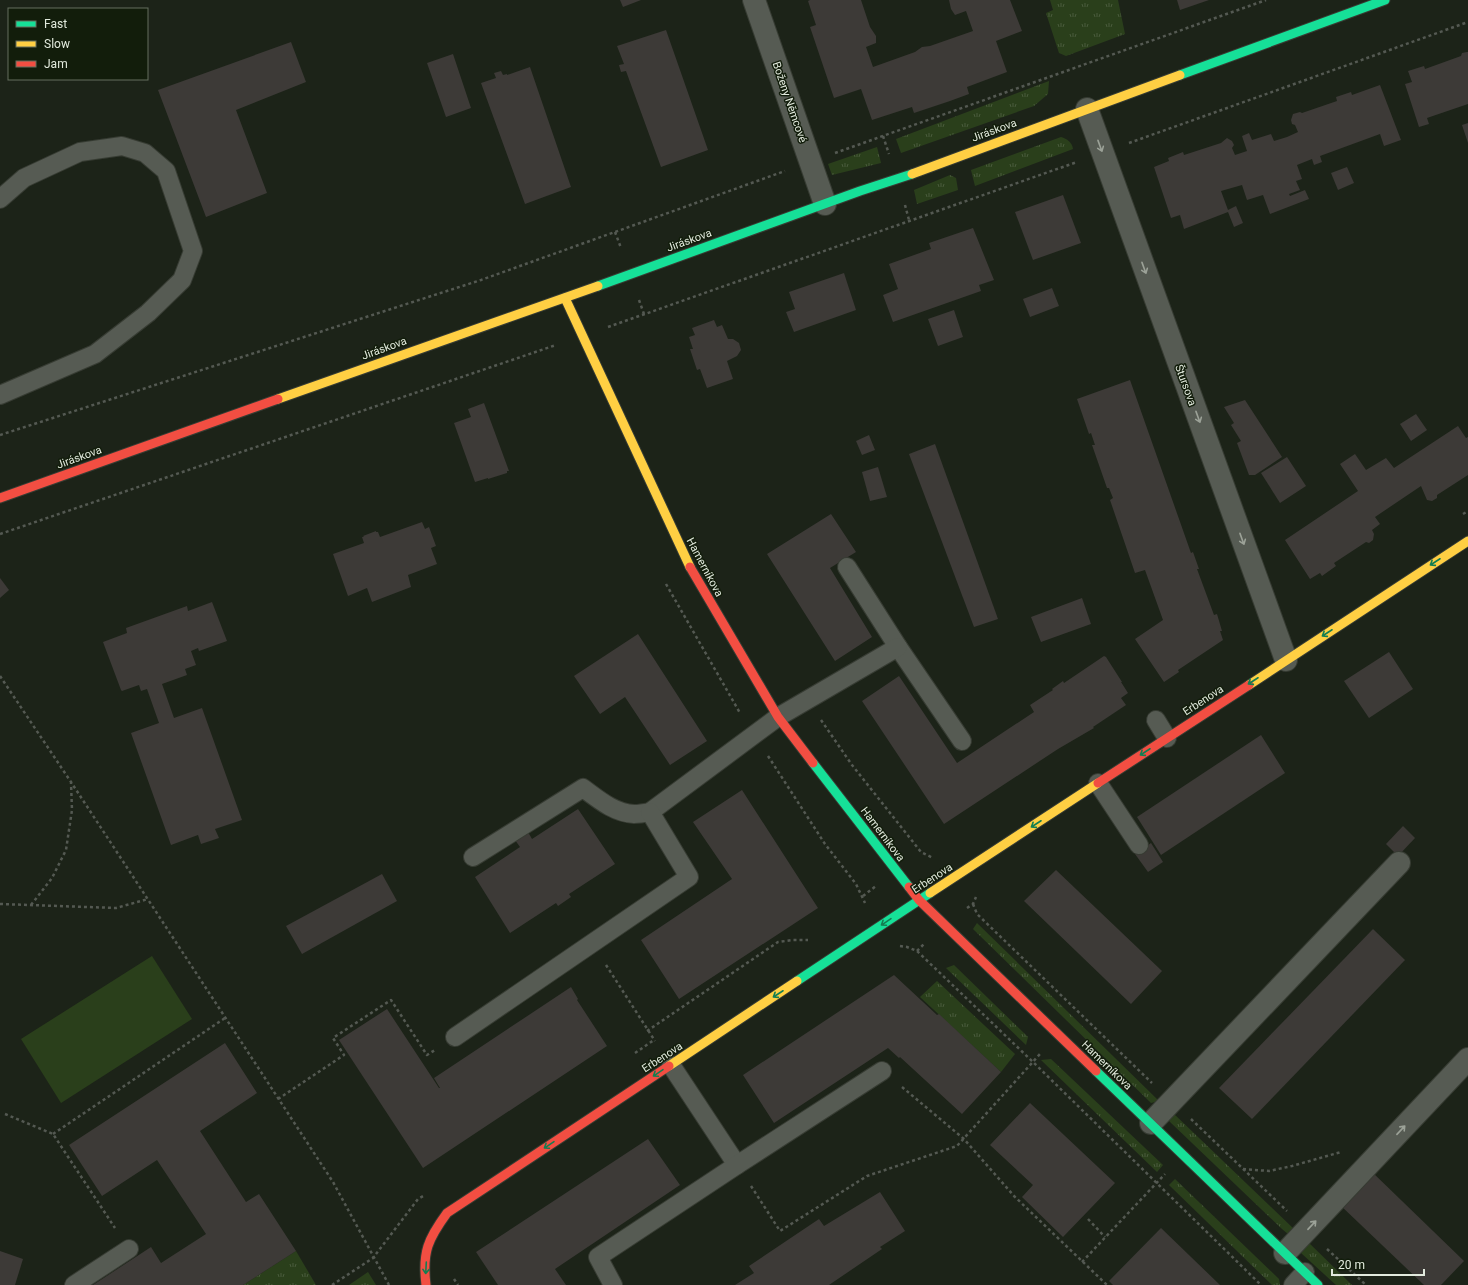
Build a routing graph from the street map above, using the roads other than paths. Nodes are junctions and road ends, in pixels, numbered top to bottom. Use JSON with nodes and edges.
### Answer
{"nodes":[{"id":1,"x":754,"y":0,"type":"edge"},
{"id":2,"x":1385,"y":0,"type":"edge"},
{"id":3,"x":1086,"y":109,"type":"junction"},
{"id":4,"x":0,"y":199,"type":"edge"},
{"id":5,"x":825,"y":204,"type":"junction"},
{"id":6,"x":565,"y":298,"type":"junction"},
{"id":7,"x":0,"y":395,"type":"edge"},
{"id":8,"x":0,"y":498,"type":"edge"},
{"id":9,"x":1468,"y":541,"type":"edge"},
{"id":10,"x":847,"y":567,"type":"dead end"},
{"id":11,"x":898,"y":647,"type":"junction"},
{"id":12,"x":1286,"y":660,"type":"junction"},
{"id":13,"x":778,"y":716,"type":"junction"},
{"id":14,"x":1156,"y":720,"type":"dead end"},
{"id":15,"x":1167,"y":738,"type":"junction"},
{"id":16,"x":962,"y":741,"type":"dead end"},
{"id":17,"x":1098,"y":783,"type":"junction"},
{"id":18,"x":650,"y":812,"type":"junction"},
{"id":19,"x":1139,"y":845,"type":"dead end"},
{"id":20,"x":473,"y":857,"type":"dead end"},
{"id":21,"x":1399,"y":863,"type":"dead end"},
{"id":22,"x":919,"y":900,"type":"junction"},
{"id":23,"x":455,"y":1037,"type":"road end"},
{"id":24,"x":1468,"y":1059,"type":"edge"},
{"id":25,"x":671,"y":1065,"type":"junction"},
{"id":26,"x":882,"y":1071,"type":"road end"},
{"id":27,"x":1151,"y":1123,"type":"junction"},
{"id":28,"x":737,"y":1164,"type":"junction"},
{"id":29,"x":129,"y":1249,"type":"dead end"},
{"id":30,"x":1285,"y":1253,"type":"junction"},
{"id":31,"x":1305,"y":1272,"type":"junction"},
{"id":32,"x":74,"y":1285,"type":"edge"},
{"id":33,"x":426,"y":1285,"type":"edge"},
{"id":34,"x":613,"y":1285,"type":"edge"},
{"id":35,"x":1293,"y":1285,"type":"edge"},
{"id":36,"x":1318,"y":1285,"type":"edge"}],
"edges":[{"from":1,"to":5,"type":"street","name":"Boženy Němcové"},
{"from":2,"to":3,"type":"street","name":"Jiráskova"},
{"from":3,"to":5,"type":"street","name":"Jiráskova"},
{"from":3,"to":12,"type":"street","name":"Štursova","one_way":true},
{"from":4,"to":7,"type":"lane"},
{"from":5,"to":6,"type":"street","name":"Jiráskova"},
{"from":6,"to":8,"type":"street","name":"Jiráskova"},
{"from":6,"to":13,"type":"street","name":"Hamerníkova"},
{"from":9,"to":12,"type":"street","name":"Erbenova","one_way":true},
{"from":10,"to":11,"type":"lane"},
{"from":11,"to":13,"type":"lane"},
{"from":11,"to":16,"type":"lane"},
{"from":12,"to":15,"type":"street","name":"Erbenova","one_way":true},
{"from":13,"to":18,"type":"lane"},
{"from":13,"to":22,"type":"street","name":"Hamerníkova"},
{"from":14,"to":15,"type":"lane"},
{"from":15,"to":17,"type":"street","name":"Erbenova","one_way":true},
{"from":17,"to":19,"type":"lane"},
{"from":17,"to":22,"type":"street","name":"Erbenova","one_way":true},
{"from":18,"to":20,"type":"lane"},
{"from":18,"to":23,"type":"lane"},
{"from":21,"to":27,"type":"street"},
{"from":22,"to":25,"type":"street","name":"Erbenova","one_way":true},
{"from":22,"to":27,"type":"street","name":"Hamerníkova"},
{"from":30,"to":24,"type":"street","one_way":true},
{"from":25,"to":28,"type":"lane"},
{"from":25,"to":33,"type":"street","name":"Erbenova","one_way":true},
{"from":26,"to":28,"type":"lane"},
{"from":27,"to":30,"type":"street","name":"Hamerníkova"},
{"from":28,"to":34,"type":"lane"},
{"from":29,"to":32,"type":"lane"},
{"from":30,"to":31,"type":"street","name":"Hamerníkova"},
{"from":31,"to":35,"type":"lane"},
{"from":31,"to":36,"type":"street","name":"Hamerníkova"}]}
